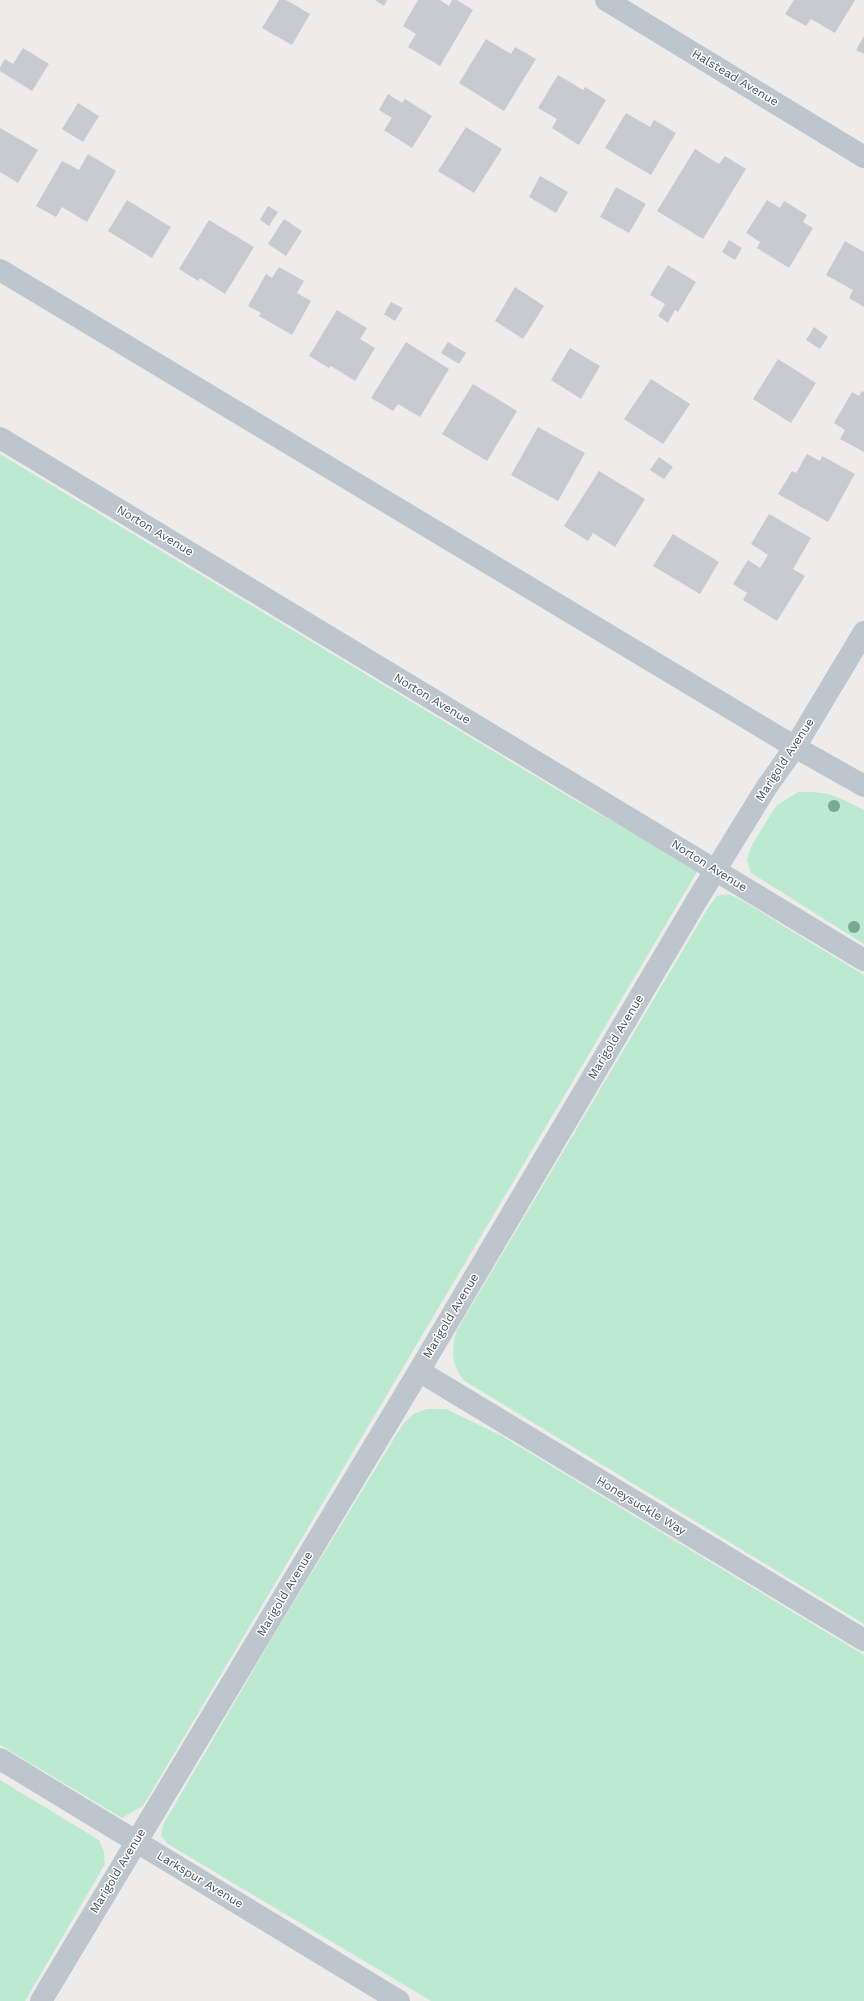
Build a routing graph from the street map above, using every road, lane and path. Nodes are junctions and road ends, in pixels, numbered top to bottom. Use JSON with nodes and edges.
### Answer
{"nodes":[{"id":1,"x":606,"y":0,"type":"edge"},
{"id":2,"x":864,"y":157,"type":"edge"},
{"id":3,"x":0,"y":270,"type":"edge"},
{"id":4,"x":0,"y":438,"type":"edge"},
{"id":5,"x":864,"y":632,"type":"edge"},
{"id":6,"x":795,"y":747,"type":"junction"},
{"id":7,"x":864,"y":786,"type":"edge"},
{"id":8,"x":716,"y":870,"type":"junction"},
{"id":9,"x":864,"y":960,"type":"edge"},
{"id":10,"x":419,"y":1371,"type":"junction"},
{"id":11,"x":864,"y":1640,"type":"edge"},
{"id":12,"x":0,"y":1759,"type":"edge"},
{"id":13,"x":136,"y":1841,"type":"junction"},
{"id":14,"x":41,"y":2001,"type":"edge"},
{"id":15,"x":399,"y":2001,"type":"edge"}],
"edges":[{"from":1,"to":2,"type":"street","name":"Halstead Avenue"},
{"from":3,"to":6,"type":"street"},
{"from":4,"to":8,"type":"street","name":"Norton Avenue"},
{"from":5,"to":6,"type":"street","name":"Marigold Avenue"},
{"from":6,"to":7,"type":"street"},
{"from":6,"to":8,"type":"street","name":"Marigold Avenue"},
{"from":8,"to":9,"type":"street","name":"Norton Avenue"},
{"from":8,"to":10,"type":"street","name":"Marigold Avenue"},
{"from":10,"to":11,"type":"street","name":"Honeysuckle Way"},
{"from":10,"to":13,"type":"street","name":"Marigold Avenue"},
{"from":12,"to":13,"type":"street","name":"Larkspur Avenue"},
{"from":13,"to":14,"type":"street","name":"Marigold Avenue"},
{"from":13,"to":15,"type":"street","name":"Larkspur Avenue"}]}
